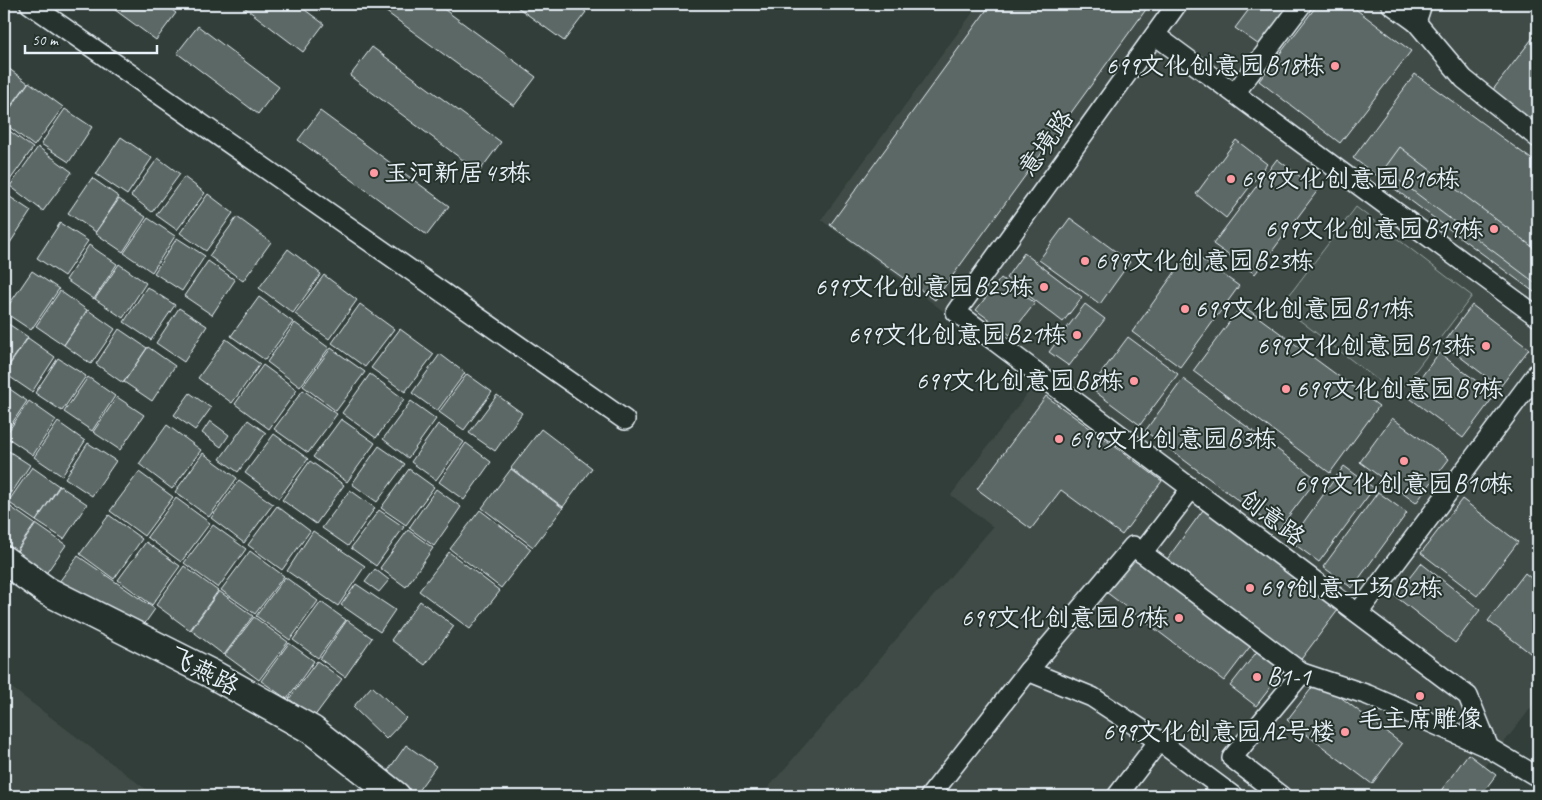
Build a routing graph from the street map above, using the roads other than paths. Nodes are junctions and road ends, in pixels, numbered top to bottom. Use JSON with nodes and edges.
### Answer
{"nodes":[{"id":1,"x":30,"y":4,"type":"edge"},
{"id":2,"x":1177,"y":4,"type":"edge"},
{"id":3,"x":1302,"y":4,"type":"edge"},
{"id":4,"x":1391,"y":4,"type":"edge"},
{"id":5,"x":1422,"y":4,"type":"edge"},
{"id":6,"x":1416,"y":22,"type":"junction"},
{"id":7,"x":1155,"y":35,"type":"junction"},
{"id":8,"x":1235,"y":93,"type":"junction"},
{"id":9,"x":1538,"y":138,"type":"edge"},
{"id":10,"x":956,"y":312,"type":"joint"},
{"id":11,"x":1538,"y":317,"type":"edge"},
{"id":12,"x":1538,"y":372,"type":"edge"},
{"id":13,"x":625,"y":420,"type":"dead end"},
{"id":14,"x":1192,"y":488,"type":"junction"},
{"id":15,"x":1142,"y":553,"type":"junction"},
{"id":16,"x":4,"y":560,"type":"edge"},
{"id":17,"x":1358,"y":613,"type":"junction"},
{"id":18,"x":1028,"y":671,"type":"junction"},
{"id":19,"x":1302,"y":673,"type":"junction"},
{"id":20,"x":1159,"y":741,"type":"junction"},
{"id":21,"x":1489,"y":748,"type":"junction"},
{"id":22,"x":1538,"y":777,"type":"edge"},
{"id":23,"x":396,"y":796,"type":"edge"},
{"id":24,"x":930,"y":796,"type":"edge"},
{"id":25,"x":1117,"y":796,"type":"edge"},
{"id":26,"x":1233,"y":796,"type":"edge"},
{"id":27,"x":1281,"y":796,"type":"edge"}],
"edges":[{"from":1,"to":13,"type":"street"},
{"from":2,"to":7,"type":"street","name":"意境路"},
{"from":3,"to":8,"type":"street"},
{"from":4,"to":6,"type":"street"},
{"from":5,"to":6,"type":"street"},
{"from":6,"to":9,"type":"street"},
{"from":7,"to":8,"type":"street"},
{"from":7,"to":10,"type":"street","name":"意境路"},
{"from":8,"to":11,"type":"street"},
{"from":10,"to":14,"type":"street","name":"创意路"},
{"from":12,"to":17,"type":"street"},
{"from":14,"to":15,"type":"street"},
{"from":14,"to":17,"type":"street","name":"创意路"},
{"from":15,"to":18,"type":"street"},
{"from":15,"to":19,"type":"street"},
{"from":16,"to":23,"type":"street","name":"飞燕路"},
{"from":17,"to":21,"type":"street","name":"创意路"},
{"from":18,"to":20,"type":"street"},
{"from":18,"to":24,"type":"street"},
{"from":19,"to":21,"type":"street"},
{"from":19,"to":27,"type":"street"},
{"from":20,"to":25,"type":"street"},
{"from":20,"to":26,"type":"street"},
{"from":21,"to":22,"type":"street"}]}
